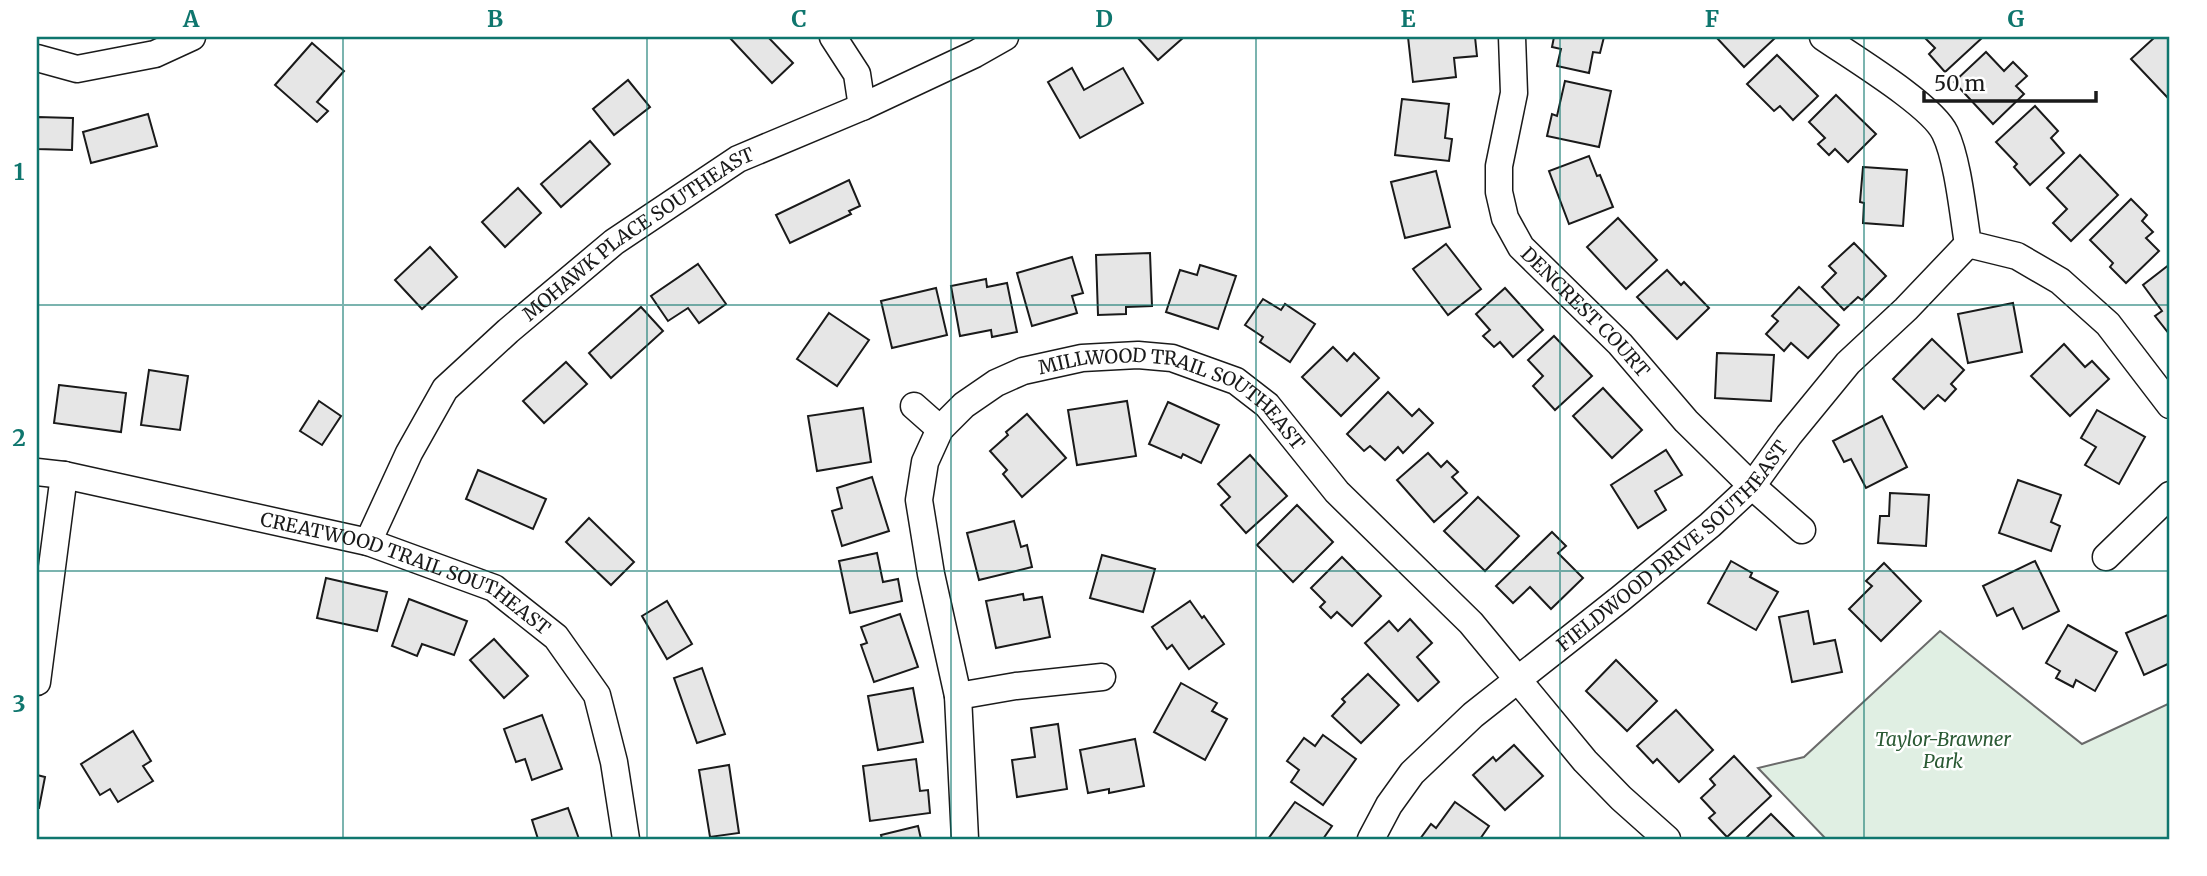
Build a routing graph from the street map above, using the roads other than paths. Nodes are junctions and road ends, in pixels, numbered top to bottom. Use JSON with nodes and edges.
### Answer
{"nodes":[{"id":1,"x":192,"y":37,"type":"edge"},
{"id":2,"x":833,"y":37,"type":"edge"},
{"id":3,"x":1005,"y":37,"type":"edge"},
{"id":4,"x":1511,"y":37,"type":"edge"},
{"id":5,"x":1823,"y":37,"type":"edge"},
{"id":6,"x":37,"y":58,"type":"edge"},
{"id":7,"x":862,"y":107,"type":"junction"},
{"id":8,"x":1968,"y":244,"type":"junction"},
{"id":9,"x":2170,"y":405,"type":"edge"},
{"id":10,"x":914,"y":406,"type":"dead end"},
{"id":11,"x":940,"y":429,"type":"junction"},
{"id":12,"x":37,"y":472,"type":"edge"},
{"id":13,"x":64,"y":475,"type":"junction"},
{"id":14,"x":1752,"y":486,"type":"junction"},
{"id":15,"x":2170,"y":495,"type":"edge"},
{"id":16,"x":1802,"y":530,"type":"dead end"},
{"id":17,"x":368,"y":542,"type":"junction"},
{"id":18,"x":2106,"y":557,"type":"dead end"},
{"id":19,"x":1102,"y":677,"type":"dead end"},
{"id":20,"x":1518,"y":681,"type":"junction"},
{"id":21,"x":37,"y":682,"type":"edge"},
{"id":22,"x":958,"y":695,"type":"junction"},
{"id":23,"x":626,"y":839,"type":"edge"},
{"id":24,"x":965,"y":839,"type":"edge"},
{"id":25,"x":1371,"y":839,"type":"edge"},
{"id":26,"x":1667,"y":839,"type":"edge"}],
"edges":[{"from":1,"to":6,"type":"street"},
{"from":2,"to":7,"type":"street"},
{"from":3,"to":7,"type":"street","name":"MOHAWK PLACE SOUTHEAST"},
{"from":4,"to":14,"type":"street","name":"DENCREST COURT"},
{"from":5,"to":8,"type":"street"},
{"from":7,"to":17,"type":"street","name":"MOHAWK PLACE SOUTHEAST"},
{"from":8,"to":9,"type":"street"},
{"from":8,"to":14,"type":"street","name":"FIELDWOOD DRIVE SOUTHEAST"},
{"from":10,"to":11,"type":"street"},
{"from":11,"to":20,"type":"street","name":"MILLWOOD TRAIL SOUTHEAST"},
{"from":11,"to":22,"type":"street","name":"MILLWOOD TRAIL SOUTHEAST"},
{"from":12,"to":13,"type":"street","name":"CREATWOOD TRAIL SOUTHEAST"},
{"from":13,"to":17,"type":"street","name":"CREATWOOD TRAIL SOUTHEAST"},
{"from":13,"to":21,"type":"street"},
{"from":14,"to":16,"type":"street","name":"DENCREST COURT"},
{"from":14,"to":20,"type":"street","name":"FIELDWOOD DRIVE SOUTHEAST"},
{"from":15,"to":18,"type":"street"},
{"from":17,"to":23,"type":"street","name":"CREATWOOD TRAIL SOUTHEAST"},
{"from":19,"to":22,"type":"street"},
{"from":20,"to":25,"type":"street","name":"FIELDWOOD DRIVE SOUTHEAST"},
{"from":20,"to":26,"type":"street","name":"MILLWOOD TRAIL SOUTHEAST"},
{"from":22,"to":24,"type":"street","name":"MILLWOOD TRAIL SOUTHEAST"}]}
